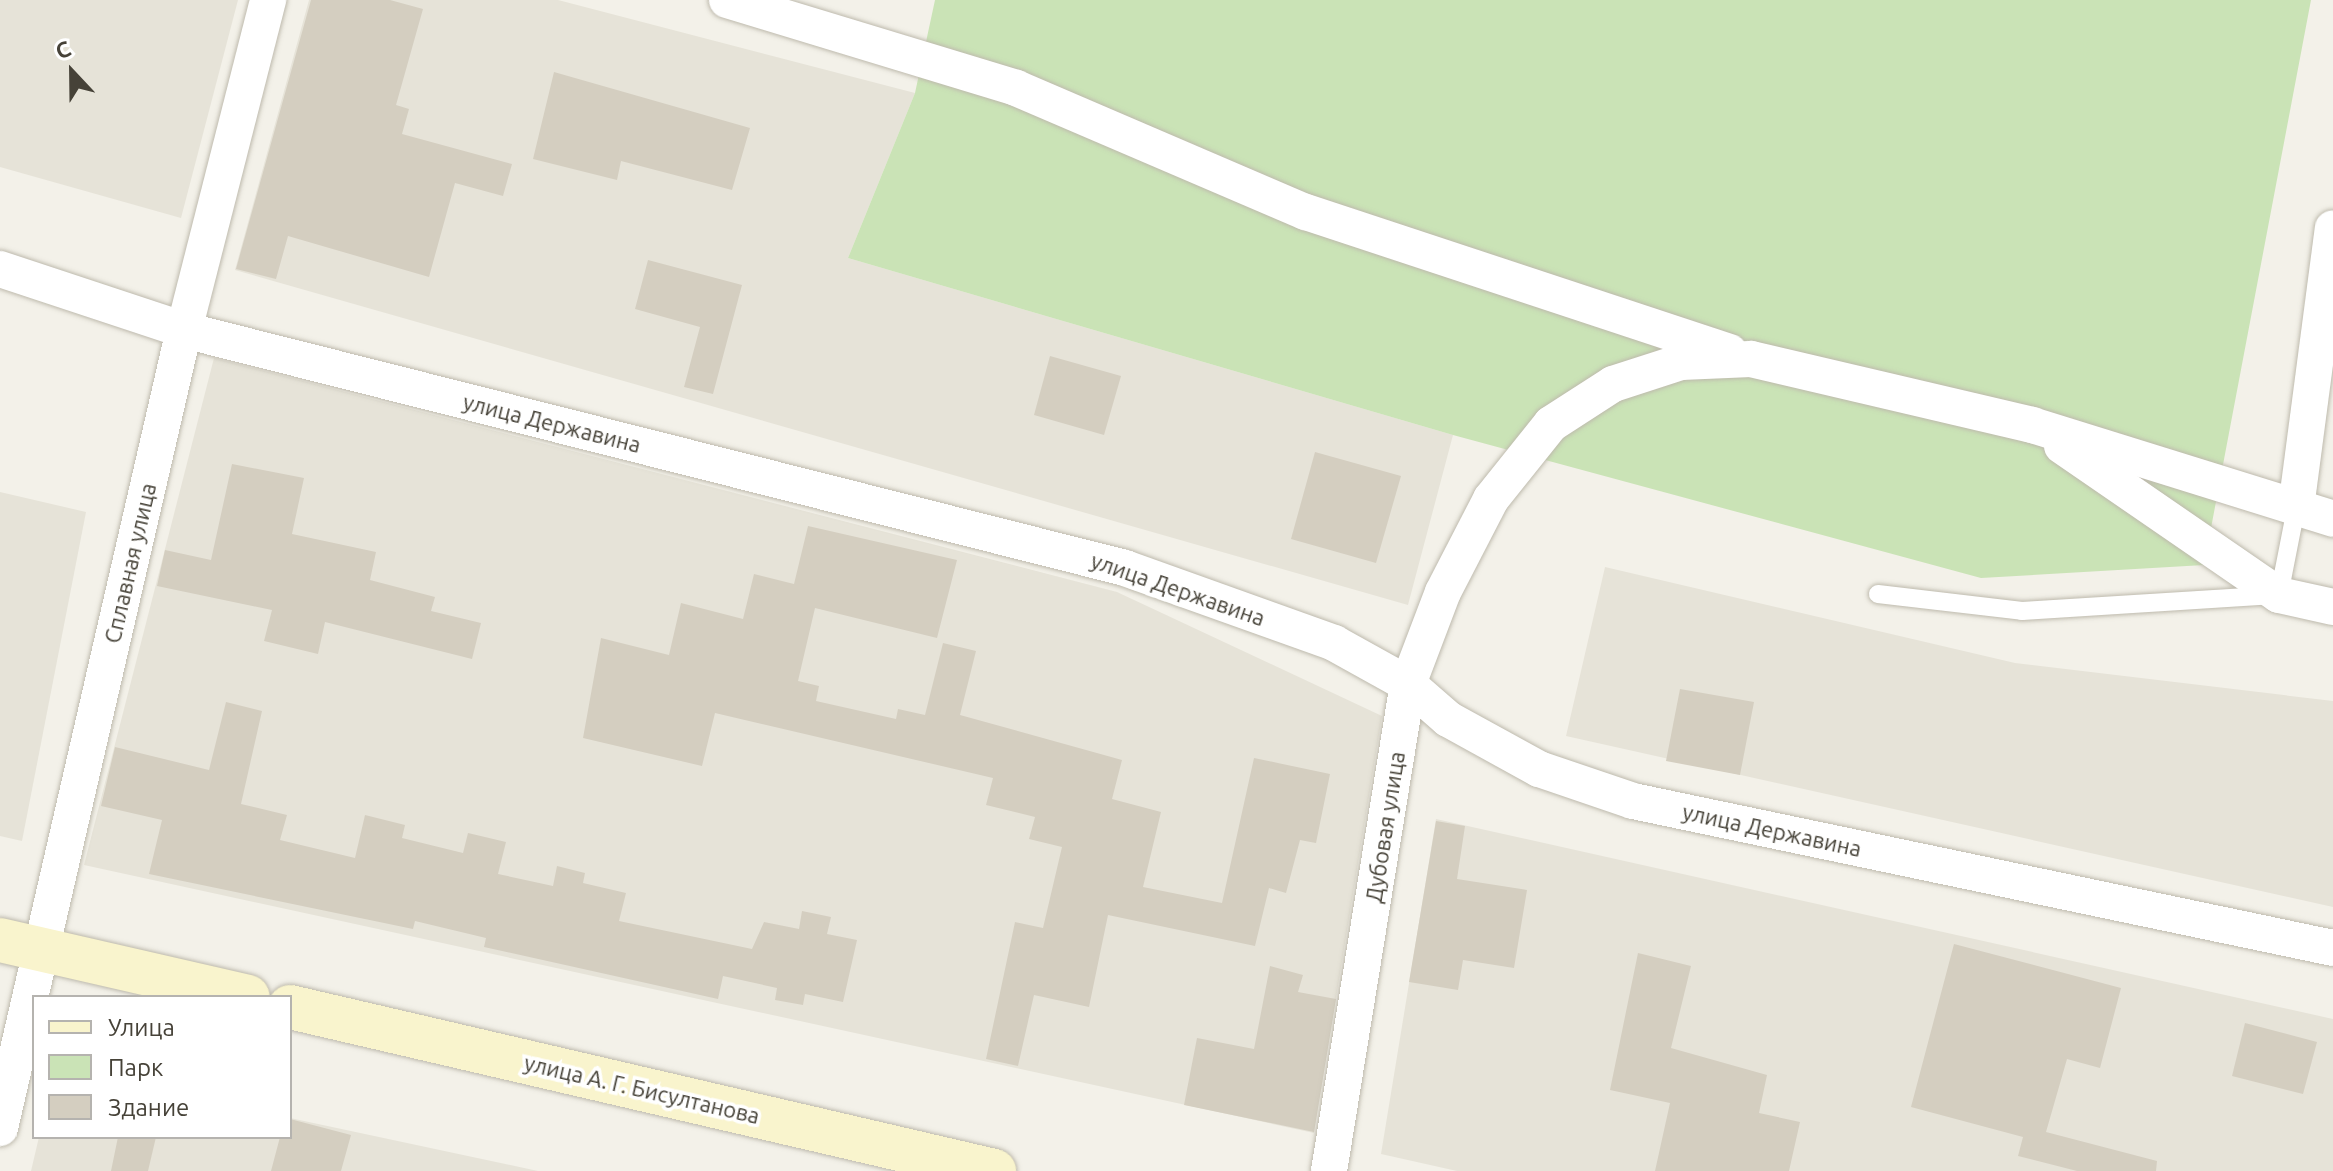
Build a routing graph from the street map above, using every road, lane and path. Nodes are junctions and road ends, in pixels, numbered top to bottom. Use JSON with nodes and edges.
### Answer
{"nodes":[{"id":1,"x":268,"y":0,"type":"edge"},
{"id":2,"x":727,"y":0,"type":"edge"},
{"id":3,"x":2333,"y":228,"type":"edge"},
{"id":4,"x":0,"y":269,"type":"edge"},
{"id":5,"x":184,"y":330,"type":"junction"},
{"id":6,"x":1751,"y":359,"type":"junction"},
{"id":7,"x":2032,"y":425,"type":"junction"},
{"id":8,"x":2296,"y":508,"type":"junction"},
{"id":9,"x":2333,"y":519,"type":"edge"},
{"id":10,"x":1878,"y":594,"type":"dead end"},
{"id":11,"x":2279,"y":595,"type":"junction"},
{"id":12,"x":2333,"y":607,"type":"edge"},
{"id":13,"x":1408,"y":684,"type":"junction"},
{"id":14,"x":20,"y":944,"type":"edge"},
{"id":15,"x":2333,"y":948,"type":"edge"},
{"id":16,"x":239,"y":995,"type":"edge"},
{"id":17,"x":292,"y":1007,"type":"edge"},
{"id":18,"x":0,"y":1128,"type":"edge"},
{"id":19,"x":994,"y":1171,"type":"edge"},
{"id":20,"x":1329,"y":1171,"type":"edge"}],
"edges":[{"from":1,"to":5,"type":"street","name":"Сплавная улица"},
{"from":2,"to":6,"type":"street"},
{"from":3,"to":8,"type":"street"},
{"from":4,"to":5,"type":"street","name":"улица Державина"},
{"from":5,"to":13,"type":"street","name":"улица Державина"},
{"from":5,"to":14,"type":"street","name":"Сплавная улица"},
{"from":6,"to":7,"type":"street"},
{"from":6,"to":13,"type":"street","name":"Дубовая улица"},
{"from":7,"to":8,"type":"street"},
{"from":7,"to":11,"type":"street"},
{"from":8,"to":9,"type":"street"},
{"from":8,"to":11,"type":"lane"},
{"from":10,"to":11,"type":"lane"},
{"from":11,"to":12,"type":"street"},
{"from":13,"to":15,"type":"street","name":"улица Державина"},
{"from":13,"to":20,"type":"street","name":"Дубовая улица"},
{"from":14,"to":16,"type":"street"},
{"from":14,"to":18,"type":"street","name":"Сплавная улица"},
{"from":17,"to":19,"type":"street","name":"улица А. Г. Бисултанова"}]}
